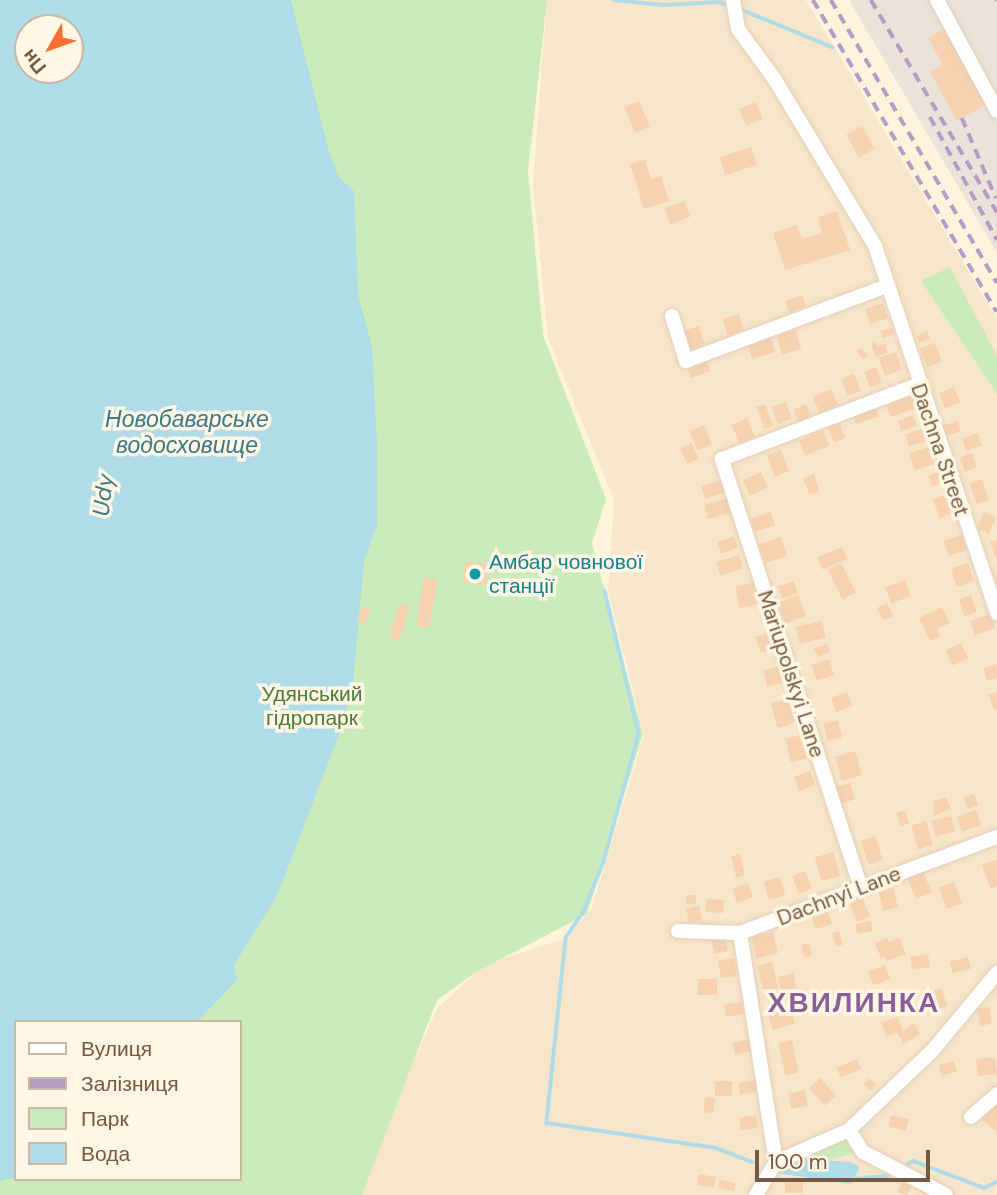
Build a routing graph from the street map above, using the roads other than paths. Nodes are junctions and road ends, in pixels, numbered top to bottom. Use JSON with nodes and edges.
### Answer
{"nodes":[{"id":1,"x":937,"y":0,"type":"edge"},
{"id":2,"x":733,"y":6,"type":"edge"},
{"id":3,"x":997,"y":111,"type":"edge"},
{"id":4,"x":887,"y":286,"type":"junction"},
{"id":5,"x":673,"y":316,"type":"dead end"},
{"id":6,"x":917,"y":384,"type":"junction"},
{"id":7,"x":997,"y":613,"type":"edge"},
{"id":8,"x":997,"y":837,"type":"edge"},
{"id":9,"x":861,"y":888,"type":"junction"},
{"id":10,"x":678,"y":931,"type":"dead end"},
{"id":11,"x":740,"y":933,"type":"junction"},
{"id":12,"x":997,"y":973,"type":"edge"},
{"id":13,"x":997,"y":1094,"type":"edge"},
{"id":14,"x":971,"y":1116,"type":"dead end"},
{"id":15,"x":849,"y":1130,"type":"junction"},
{"id":16,"x":776,"y":1162,"type":"junction"},
{"id":17,"x":756,"y":1195,"type":"edge"},
{"id":18,"x":946,"y":1195,"type":"edge"}],
"edges":[{"from":1,"to":3,"type":"street"},
{"from":2,"to":4,"type":"street","name":"Dachna Street"},
{"from":4,"to":5,"type":"street"},
{"from":4,"to":6,"type":"street","name":"Dachna Street"},
{"from":6,"to":7,"type":"street","name":"Dachna Street"},
{"from":6,"to":9,"type":"street","name":"Mariupolskyi Lane"},
{"from":8,"to":9,"type":"street","name":"Dachnyi Lane"},
{"from":9,"to":11,"type":"street","name":"Dachnyi Lane"},
{"from":10,"to":11,"type":"street","name":"Dachnyi Lane"},
{"from":11,"to":16,"type":"street"},
{"from":12,"to":15,"type":"street"},
{"from":13,"to":14,"type":"street"},
{"from":15,"to":16,"type":"street"},
{"from":15,"to":18,"type":"street"},
{"from":16,"to":17,"type":"street"}]}
